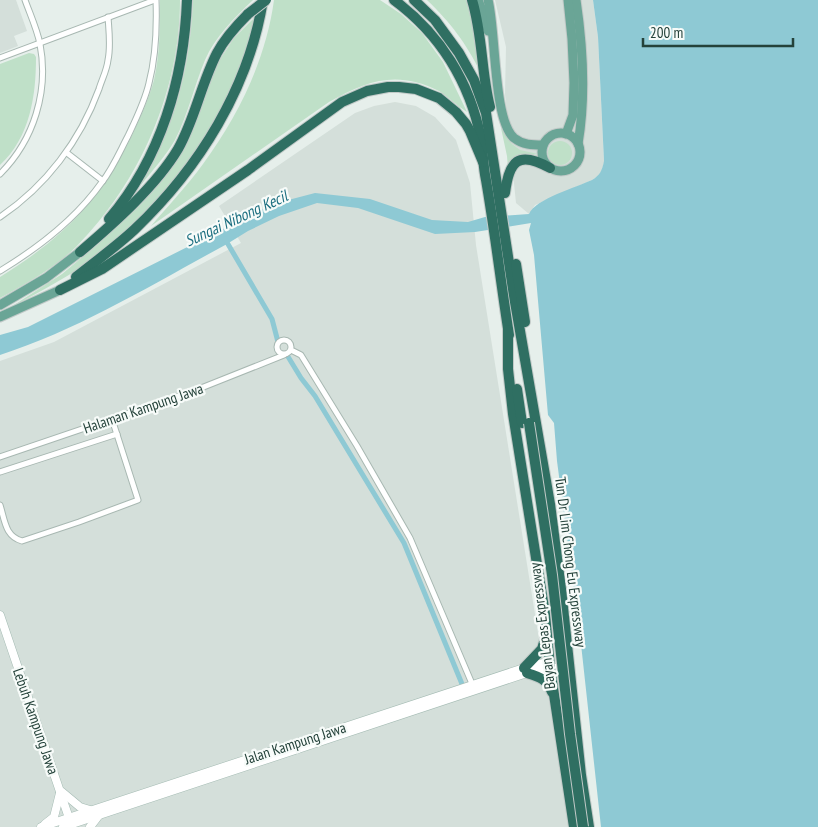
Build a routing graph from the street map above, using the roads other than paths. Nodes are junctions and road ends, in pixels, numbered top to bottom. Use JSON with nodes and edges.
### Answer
{"nodes":[{"id":1,"x":25,"y":0,"type":"edge"},
{"id":2,"x":156,"y":0,"type":"edge"},
{"id":3,"x":187,"y":0,"type":"edge"},
{"id":4,"x":264,"y":0,"type":"edge"},
{"id":5,"x":394,"y":0,"type":"edge"},
{"id":6,"x":414,"y":0,"type":"edge"},
{"id":7,"x":472,"y":0,"type":"edge"},
{"id":8,"x":478,"y":0,"type":"edge"},
{"id":9,"x":488,"y":0,"type":"edge"},
{"id":10,"x":568,"y":0,"type":"edge"},
{"id":11,"x":576,"y":0,"type":"edge"},
{"id":12,"x":108,"y":18,"type":"junction"},
{"id":13,"x":40,"y":44,"type":"junction"},
{"id":14,"x":494,"y":56,"type":"junction"},
{"id":15,"x":0,"y":58,"type":"edge"},
{"id":16,"x":566,"y":134,"type":"junction"},
{"id":17,"x":578,"y":144,"type":"junction"},
{"id":18,"x":543,"y":145,"type":"junction"},
{"id":19,"x":67,"y":153,"type":"junction"},
{"id":20,"x":483,"y":162,"type":"junction"},
{"id":21,"x":550,"y":168,"type":"junction"},
{"id":22,"x":0,"y":174,"type":"edge"},
{"id":23,"x":103,"y":181,"type":"junction"},
{"id":24,"x":505,"y":193,"type":"junction"},
{"id":25,"x":499,"y":208,"type":"junction"},
{"id":26,"x":0,"y":217,"type":"edge"},
{"id":27,"x":505,"y":241,"type":"junction"},
{"id":28,"x":80,"y":252,"type":"junction"},
{"id":29,"x":0,"y":271,"type":"edge"},
{"id":30,"x":60,"y":290,"type":"junction"},
{"id":31,"x":515,"y":302,"type":"junction"},
{"id":32,"x":0,"y":305,"type":"edge"},
{"id":33,"x":0,"y":317,"type":"edge"},
{"id":34,"x":508,"y":330,"type":"junction"},
{"id":35,"x":291,"y":350,"type":"junction"},
{"id":36,"x":284,"y":355,"type":"junction"},
{"id":37,"x":532,"y":397,"type":"junction"},
{"id":38,"x":112,"y":419,"type":"junction"},
{"id":39,"x":526,"y":423,"type":"junction"},
{"id":40,"x":117,"y":434,"type":"junction"},
{"id":41,"x":0,"y":457,"type":"edge"},
{"id":42,"x":0,"y":472,"type":"edge"},
{"id":43,"x":0,"y":505,"type":"edge"},
{"id":44,"x":545,"y":614,"type":"junction"},
{"id":45,"x":0,"y":615,"type":"edge"},
{"id":46,"x":558,"y":665,"type":"junction"},
{"id":47,"x":526,"y":671,"type":"junction"},
{"id":48,"x":473,"y":686,"type":"junction"},
{"id":49,"x":556,"y":707,"type":"junction"},
{"id":50,"x":60,"y":791,"type":"junction"},
{"id":51,"x":90,"y":810,"type":"junction"},
{"id":52,"x":98,"y":815,"type":"junction"},
{"id":53,"x":69,"y":824,"type":"edge"},
{"id":54,"x":41,"y":827,"type":"edge"},
{"id":55,"x":90,"y":827,"type":"edge"},
{"id":56,"x":576,"y":827,"type":"edge"},
{"id":57,"x":583,"y":827,"type":"edge"},
{"id":58,"x":589,"y":827,"type":"edge"}],
"edges":[{"from":1,"to":13,"type":"street"},
{"from":2,"to":12,"type":"street"},
{"from":2,"to":23,"type":"street"},
{"from":3,"to":28,"type":"highway"},
{"from":4,"to":28,"type":"highway","bridge":true},
{"from":4,"to":30,"type":"highway"},
{"from":5,"to":20,"type":"highway","name":"Tun Dr Lim Chong Eu Expressway"},
{"from":6,"to":25,"type":"highway","name":"Tun Dr Lim Chong Eu Expressway"},
{"from":7,"to":24,"type":"highway"},
{"from":8,"to":14,"type":"main road"},
{"from":9,"to":14,"type":"main road"},
{"from":10,"to":16,"type":"main road"},
{"from":11,"to":17,"type":"main road"},
{"from":12,"to":13,"type":"street"},
{"from":12,"to":19,"type":"street"},
{"from":13,"to":15,"type":"street"},
{"from":13,"to":22,"type":"street"},
{"from":14,"to":18,"type":"main road"},
{"from":16,"to":17,"type":"main road"},
{"from":16,"to":18,"type":"main road"},
{"from":17,"to":21,"type":"main road"},
{"from":18,"to":21,"type":"main road"},
{"from":19,"to":23,"type":"street"},
{"from":19,"to":26,"type":"street"},
{"from":20,"to":25,"type":"highway","name":"Tun Dr Lim Chong Eu Expressway"},
{"from":20,"to":30,"type":"highway"},
{"from":21,"to":24,"type":"highway"},
{"from":23,"to":29,"type":"street"},
{"from":24,"to":25,"type":"highway"},
{"from":25,"to":27,"type":"highway","name":"Tun Dr Lim Chong Eu Expressway"},
{"from":27,"to":31,"type":"highway","name":"Tun Dr Lim Chong Eu Expressway"},
{"from":27,"to":34,"type":"highway","name":"Tun Dr Lim Chong Eu Expressway"},
{"from":27,"to":37,"type":"highway"},
{"from":28,"to":32,"type":"main road"},
{"from":30,"to":33,"type":"main road"},
{"from":31,"to":37,"type":"highway","name":"Tun Dr Lim Chong Eu Expressway"},
{"from":31,"to":39,"type":"highway","name":"Tun Dr Lim Chong Eu Expressway"},
{"from":34,"to":39,"type":"highway","name":"Tun Dr Lim Chong Eu Expressway"},
{"from":34,"to":44,"type":"highway","name":"Tun Dr Lim Chong Eu Expressway"},
{"from":35,"to":36,"type":"street"},
{"from":35,"to":36,"type":"street"},
{"from":35,"to":48,"type":"street"},
{"from":36,"to":38,"type":"street","name":"Halaman Kampung Jawa"},
{"from":37,"to":46,"type":"highway","name":"Tun Dr Lim Chong Eu Expressway"},
{"from":38,"to":40,"type":"street"},
{"from":38,"to":41,"type":"street","name":"Halaman Kampung Jawa"},
{"from":39,"to":56,"type":"highway","name":"Bayan Lepas Expressway"},
{"from":39,"to":57,"type":"highway","name":"Bayan Lepas Expressway","bridge":true},
{"from":40,"to":42,"type":"street"},
{"from":40,"to":43,"type":"street"},
{"from":44,"to":46,"type":"highway","name":"Tun Dr Lim Chong Eu Expressway"},
{"from":44,"to":47,"type":"highway"},
{"from":45,"to":50,"type":"street","name":"Lebuh Kampung Jawa"},
{"from":46,"to":47,"type":"street","name":"Jalan Kampung Jawa"},
{"from":46,"to":49,"type":"highway","name":"Tun Dr Lim Chong Eu Expressway"},
{"from":46,"to":58,"type":"highway"},
{"from":47,"to":48,"type":"street","name":"Jalan Kampung Jawa"},
{"from":47,"to":49,"type":"highway"},
{"from":47,"to":52,"type":"street","name":"Jalan Kampung Jawa"},
{"from":48,"to":51,"type":"street","name":"Jalan Kampung Jawa"},
{"from":49,"to":56,"type":"highway","name":"Tun Dr Lim Chong Eu Expressway"},
{"from":50,"to":51,"type":"street"},
{"from":50,"to":53,"type":"street","name":"Lebuh Kampung Jawa"},
{"from":50,"to":54,"type":"street"},
{"from":51,"to":53,"type":"street","name":"Jalan Kampung Jawa"},
{"from":52,"to":53,"type":"street","name":"Jalan Kampung Jawa"},
{"from":52,"to":55,"type":"street"},
{"from":53,"to":54,"type":"street","name":"Jalan Kampung Jawa"}]}
